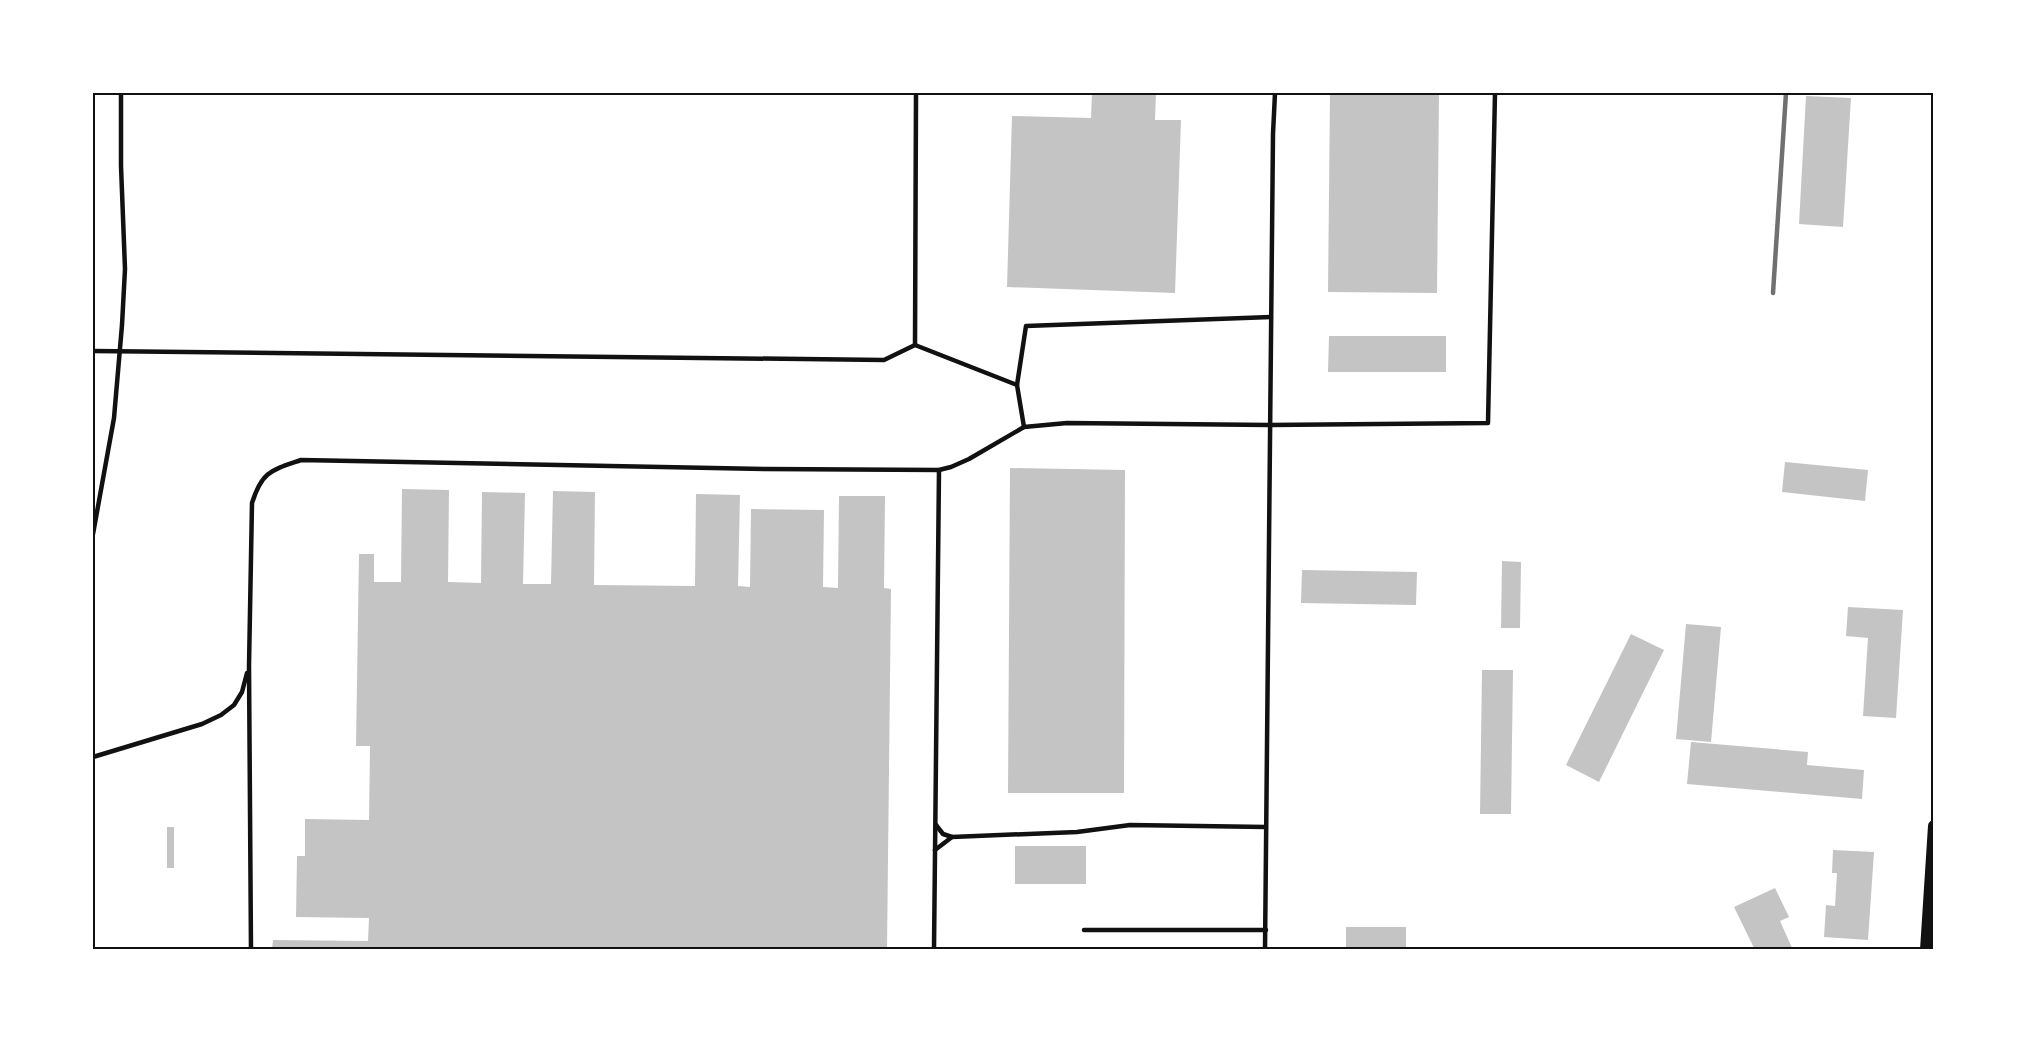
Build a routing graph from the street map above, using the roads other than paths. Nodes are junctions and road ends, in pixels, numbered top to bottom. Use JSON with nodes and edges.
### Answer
{"nodes":[{"id":1,"x":121,"y":93,"type":"edge"},
{"id":2,"x":916,"y":93,"type":"edge"},
{"id":3,"x":1275,"y":93,"type":"edge"},
{"id":4,"x":1495,"y":93,"type":"edge"},
{"id":5,"x":1271,"y":317,"type":"junction"},
{"id":6,"x":915,"y":345,"type":"junction"},
{"id":7,"x":93,"y":351,"type":"edge"},
{"id":8,"x":120,"y":351,"type":"junction"},
{"id":9,"x":1017,"y":385,"type":"junction"},
{"id":10,"x":1270,"y":425,"type":"junction"},
{"id":11,"x":1024,"y":427,"type":"junction"},
{"id":12,"x":939,"y":470,"type":"junction"},
{"id":13,"x":93,"y":534,"type":"edge"},
{"id":14,"x":249,"y":666,"type":"junction"},
{"id":15,"x":93,"y":757,"type":"edge"},
{"id":16,"x":935,"y":825,"type":"junction"},
{"id":17,"x":1934,"y":826,"type":"edge"},
{"id":18,"x":1266,"y":827,"type":"junction"},
{"id":19,"x":952,"y":837,"type":"junction"},
{"id":20,"x":935,"y":850,"type":"junction"},
{"id":21,"x":1084,"y":930,"type":"dead end"},
{"id":22,"x":1266,"y":930,"type":"junction"},
{"id":23,"x":251,"y":950,"type":"edge"},
{"id":24,"x":934,"y":950,"type":"edge"},
{"id":25,"x":1265,"y":950,"type":"edge"},
{"id":26,"x":1926,"y":950,"type":"edge"}],
"edges":[{"from":1,"to":8,"type":"lane"},
{"from":2,"to":6,"type":"lane"},
{"from":3,"to":5,"type":"lane"},
{"from":4,"to":10,"type":"lane"},
{"from":5,"to":9,"type":"lane"},
{"from":5,"to":10,"type":"lane"},
{"from":6,"to":8,"type":"lane"},
{"from":6,"to":9,"type":"lane"},
{"from":7,"to":8,"type":"lane"},
{"from":8,"to":13,"type":"lane"},
{"from":9,"to":11,"type":"lane"},
{"from":10,"to":11,"type":"lane"},
{"from":10,"to":18,"type":"lane"},
{"from":11,"to":12,"type":"lane"},
{"from":12,"to":14,"type":"lane"},
{"from":12,"to":16,"type":"lane"},
{"from":14,"to":15,"type":"lane"},
{"from":14,"to":23,"type":"lane"},
{"from":16,"to":19,"type":"lane"},
{"from":16,"to":20,"type":"lane"},
{"from":17,"to":26,"type":"main road"},
{"from":18,"to":19,"type":"lane"},
{"from":18,"to":22,"type":"lane"},
{"from":19,"to":20,"type":"lane"},
{"from":20,"to":24,"type":"lane"},
{"from":21,"to":22,"type":"lane"},
{"from":22,"to":25,"type":"lane"}]}
